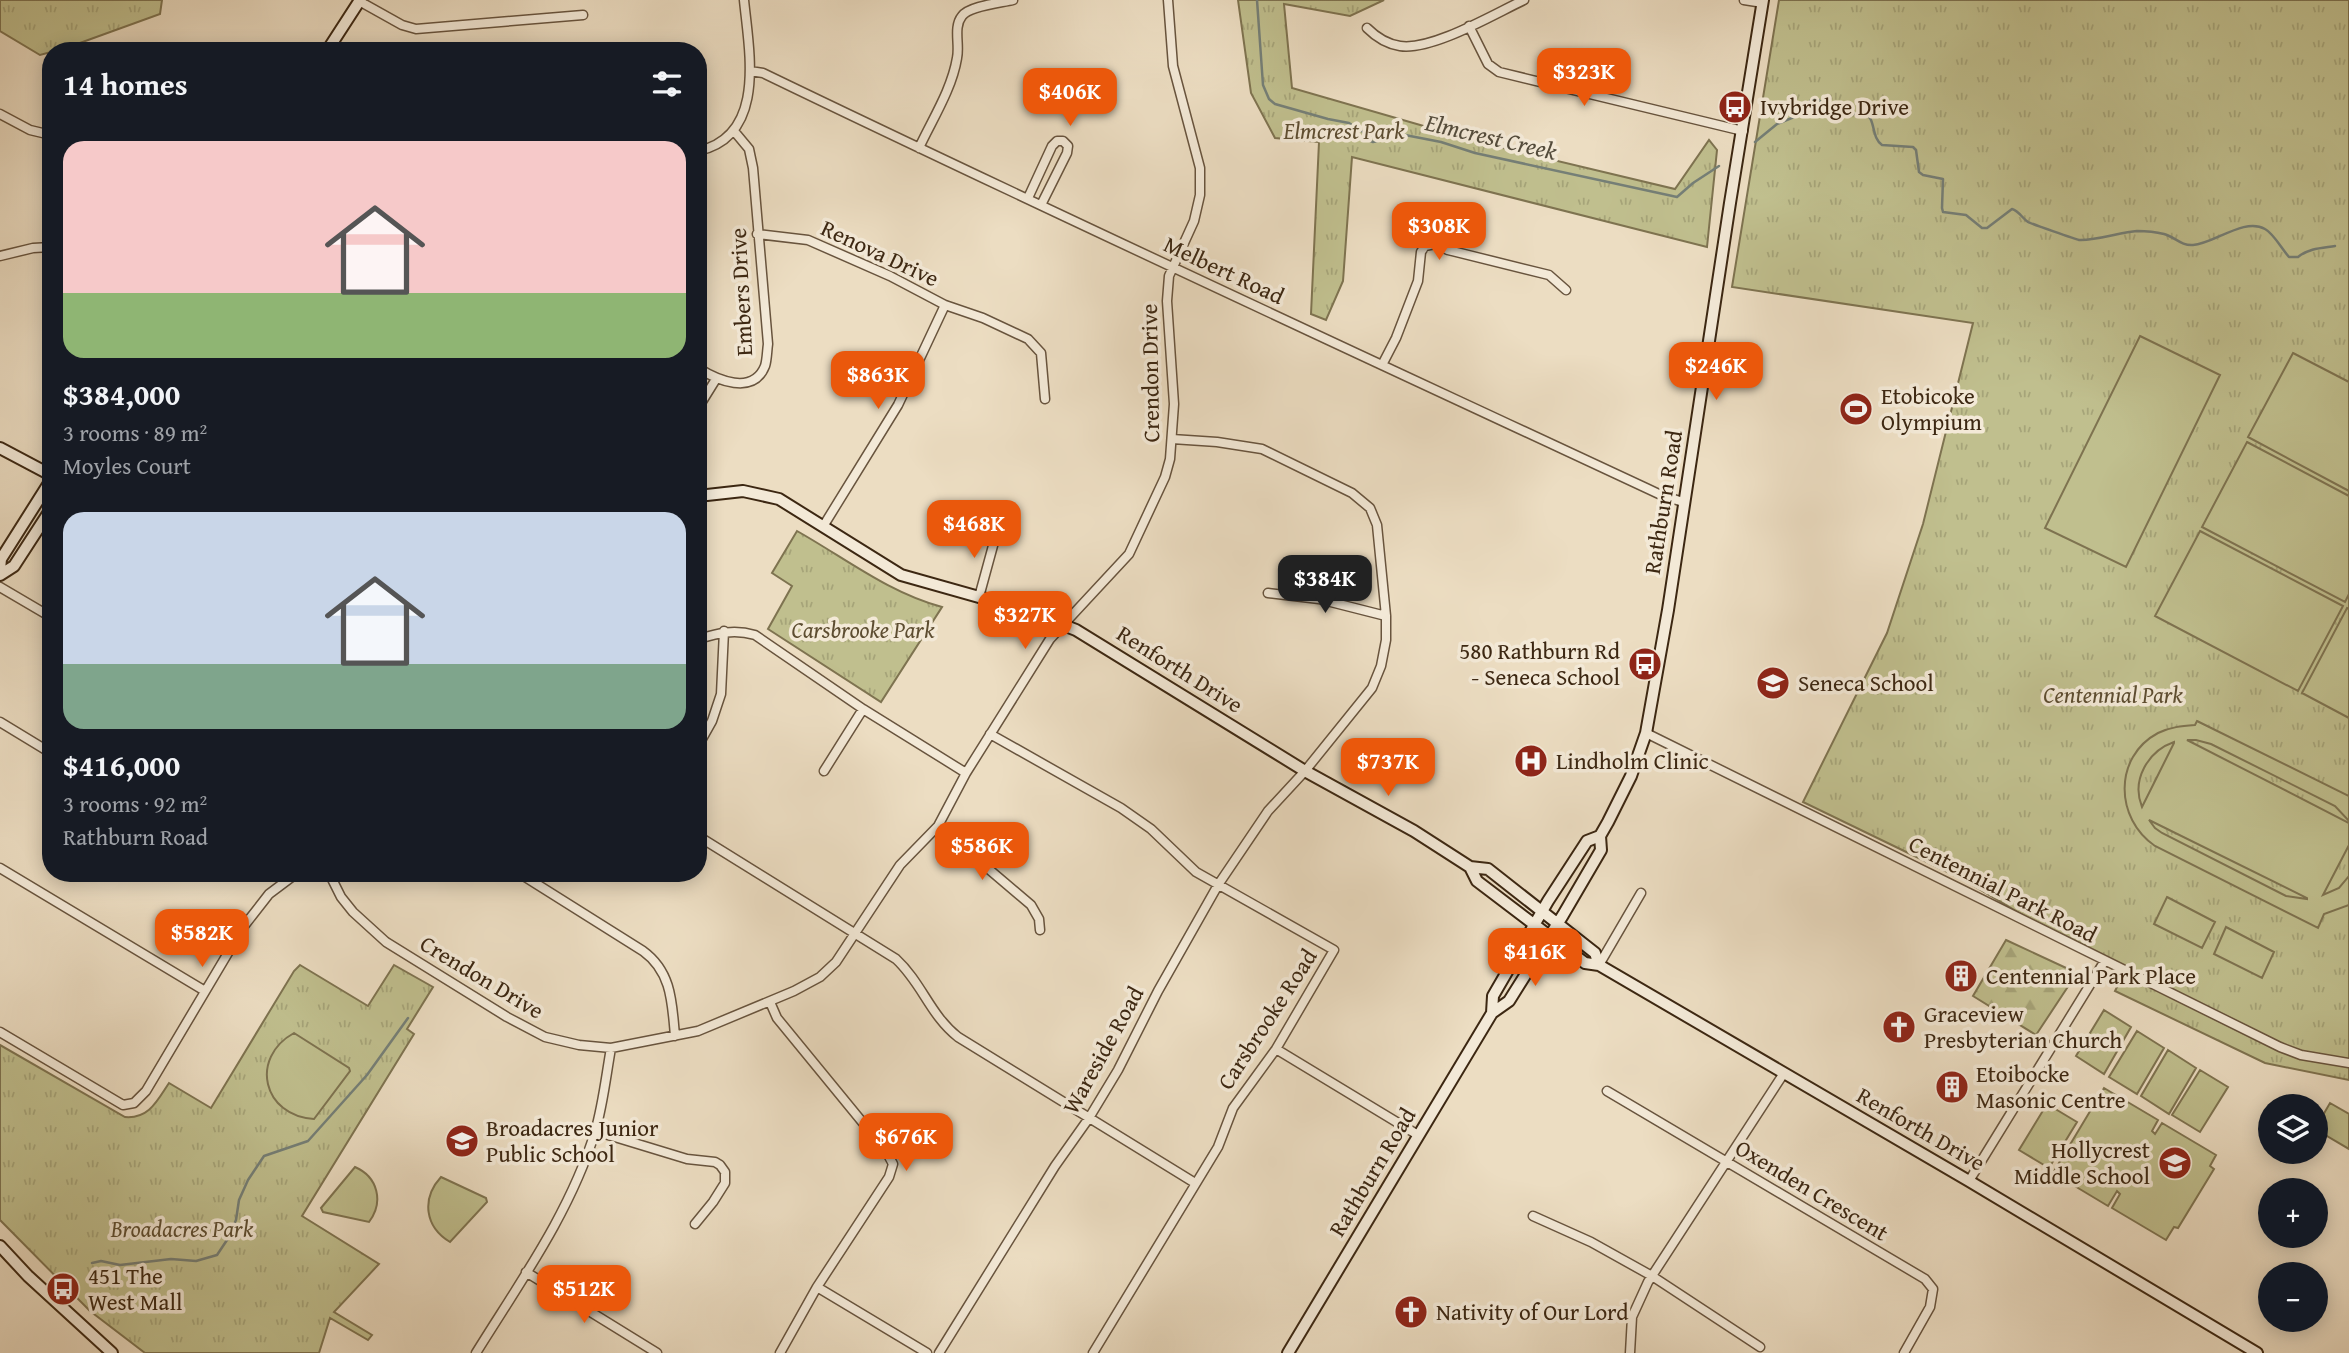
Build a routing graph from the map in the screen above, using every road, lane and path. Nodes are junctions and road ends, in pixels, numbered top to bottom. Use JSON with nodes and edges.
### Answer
{"nodes":[{"id":1,"x":360,"y":0,"type":"edge"},
{"id":2,"x":744,"y":0,"type":"edge"},
{"id":3,"x":1013,"y":0,"type":"edge"},
{"id":4,"x":1168,"y":0,"type":"edge"},
{"id":5,"x":1524,"y":0,"type":"edge"},
{"id":6,"x":1744,"y":0,"type":"edge"},
{"id":7,"x":1763,"y":1,"type":"edge"},
{"id":8,"x":583,"y":15,"type":"dead end"},
{"id":9,"x":1469,"y":26,"type":"junction"},
{"id":10,"x":1367,"y":28,"type":"dead end"},
{"id":11,"x":333,"y":42,"type":"edge"},
{"id":12,"x":750,"y":71,"type":"junction"},
{"id":13,"x":0,"y":114,"type":"edge"},
{"id":14,"x":734,"y":131,"type":"junction"},
{"id":15,"x":1743,"y":131,"type":"junction"},
{"id":16,"x":42,"y":133,"type":"edge"},
{"id":17,"x":707,"y":148,"type":"edge"},
{"id":18,"x":919,"y":148,"type":"junction"},
{"id":19,"x":1028,"y":198,"type":"junction"},
{"id":20,"x":1041,"y":205,"type":"junction"},
{"id":21,"x":757,"y":234,"type":"junction"},
{"id":22,"x":42,"y":248,"type":"edge"},
{"id":23,"x":0,"y":256,"type":"edge"},
{"id":24,"x":1173,"y":267,"type":"junction"},
{"id":25,"x":1566,"y":290,"type":"dead end"},
{"id":26,"x":945,"y":305,"type":"junction"},
{"id":27,"x":1382,"y":365,"type":"junction"},
{"id":28,"x":707,"y":374,"type":"edge"},
{"id":29,"x":716,"y":379,"type":"junction"},
{"id":30,"x":707,"y":394,"type":"edge"},
{"id":31,"x":1045,"y":399,"type":"dead end"},
{"id":32,"x":1172,"y":439,"type":"junction"},
{"id":33,"x":0,"y":448,"type":"edge"},
{"id":34,"x":42,"y":473,"type":"edge"},
{"id":35,"x":42,"y":493,"type":"edge"},
{"id":36,"x":707,"y":495,"type":"edge"},
{"id":37,"x":1683,"y":502,"type":"junction"},
{"id":38,"x":42,"y":523,"type":"edge"},
{"id":39,"x":824,"y":525,"type":"junction"},
{"id":40,"x":997,"y":531,"type":"dead end"},
{"id":41,"x":0,"y":569,"type":"edge"},
{"id":42,"x":0,"y":575,"type":"edge"},
{"id":43,"x":0,"y":587,"type":"edge"},
{"id":44,"x":1268,"y":593,"type":"dead end"},
{"id":45,"x":979,"y":597,"type":"junction"},
{"id":46,"x":42,"y":612,"type":"edge"},
{"id":47,"x":1385,"y":616,"type":"junction"},
{"id":48,"x":1061,"y":625,"type":"junction"},
{"id":49,"x":724,"y":631,"type":"junction"},
{"id":50,"x":707,"y":636,"type":"edge"},
{"id":51,"x":863,"y":709,"type":"junction"},
{"id":52,"x":0,"y":722,"type":"edge"},
{"id":53,"x":707,"y":730,"type":"edge"},
{"id":54,"x":1646,"y":733,"type":"junction"},
{"id":55,"x":990,"y":734,"type":"junction"},
{"id":56,"x":42,"y":748,"type":"edge"},
{"id":57,"x":824,"y":771,"type":"dead end"},
{"id":58,"x":1305,"y":771,"type":"junction"},
{"id":59,"x":966,"y":773,"type":"junction"},
{"id":60,"x":938,"y":826,"type":"junction"},
{"id":61,"x":1600,"y":836,"type":"junction"},
{"id":62,"x":707,"y":842,"type":"edge"},
{"id":63,"x":1470,"y":867,"type":"junction"},
{"id":64,"x":0,"y":868,"type":"edge"},
{"id":65,"x":285,"y":882,"type":"edge"},
{"id":66,"x":334,"y":882,"type":"edge"},
{"id":67,"x":533,"y":882,"type":"edge"},
{"id":68,"x":1218,"y":885,"type":"junction"},
{"id":69,"x":1642,"y":893,"type":"dead end"},
{"id":70,"x":1542,"y":912,"type":"junction"},
{"id":71,"x":1534,"y":925,"type":"junction"},
{"id":72,"x":1557,"y":925,"type":"junction"},
{"id":73,"x":1040,"y":930,"type":"dead end"},
{"id":74,"x":855,"y":934,"type":"junction"},
{"id":75,"x":1549,"y":936,"type":"junction"},
{"id":76,"x":2104,"y":962,"type":"junction"},
{"id":77,"x":1599,"y":965,"type":"junction"},
{"id":78,"x":205,"y":991,"type":"junction"},
{"id":79,"x":770,"y":1002,"type":"junction"},
{"id":80,"x":1492,"y":1013,"type":"junction"},
{"id":81,"x":0,"y":1031,"type":"edge"},
{"id":82,"x":676,"y":1036,"type":"junction"},
{"id":83,"x":611,"y":1048,"type":"junction"},
{"id":84,"x":1276,"y":1049,"type":"junction"},
{"id":85,"x":2349,"y":1063,"type":"edge"},
{"id":86,"x":1784,"y":1073,"type":"junction"},
{"id":87,"x":1607,"y":1091,"type":"dead end"},
{"id":88,"x":1089,"y":1118,"type":"junction"},
{"id":89,"x":595,"y":1131,"type":"junction"},
{"id":90,"x":1418,"y":1135,"type":"junction"},
{"id":91,"x":1727,"y":1163,"type":"junction"},
{"id":92,"x":1969,"y":1181,"type":"junction"},
{"id":93,"x":1195,"y":1183,"type":"junction"},
{"id":94,"x":1533,"y":1216,"type":"dead end"},
{"id":95,"x":695,"y":1224,"type":"dead end"},
{"id":96,"x":0,"y":1246,"type":"edge"},
{"id":97,"x":526,"y":1272,"type":"junction"},
{"id":98,"x":1652,"y":1276,"type":"junction"},
{"id":99,"x":817,"y":1287,"type":"junction"},
{"id":100,"x":1760,"y":1347,"type":"dead end"},
{"id":101,"x":112,"y":1353,"type":"edge"},
{"id":102,"x":475,"y":1353,"type":"edge"},
{"id":103,"x":657,"y":1353,"type":"edge"},
{"id":104,"x":780,"y":1353,"type":"edge"},
{"id":105,"x":927,"y":1353,"type":"edge"},
{"id":106,"x":939,"y":1353,"type":"edge"},
{"id":107,"x":1093,"y":1353,"type":"edge"},
{"id":108,"x":1288,"y":1353,"type":"edge"},
{"id":109,"x":1630,"y":1353,"type":"edge"},
{"id":110,"x":1904,"y":1353,"type":"edge"},
{"id":111,"x":2257,"y":1353,"type":"edge"}],
"edges":[{"from":1,"to":8,"type":"street"},
{"from":1,"to":11,"type":"street"},
{"from":2,"to":12,"type":"street"},
{"from":3,"to":18,"type":"street"},
{"from":4,"to":24,"type":"street","name":"Crendon Drive"},
{"from":5,"to":9,"type":"street"},
{"from":6,"to":7,"type":"street"},
{"from":7,"to":15,"type":"street","name":"Rathburn Road"},
{"from":9,"to":10,"type":"street"},
{"from":9,"to":15,"type":"street"},
{"from":12,"to":14,"type":"street"},
{"from":12,"to":18,"type":"street","name":"Melbert Road"},
{"from":13,"to":16,"type":"street"},
{"from":14,"to":17,"type":"street"},
{"from":14,"to":21,"type":"street","name":"Embers Drive"},
{"from":15,"to":37,"type":"street","name":"Rathburn Road"},
{"from":18,"to":19,"type":"street","name":"Melbert Road"},
{"from":19,"to":20,"type":"street","name":"Melbert Road"},
{"from":19,"to":20,"type":"street"},
{"from":20,"to":24,"type":"street","name":"Melbert Road"},
{"from":21,"to":26,"type":"street","name":"Renova Drive"},
{"from":21,"to":29,"type":"street","name":"Embers Drive"},
{"from":22,"to":23,"type":"street"},
{"from":24,"to":27,"type":"street","name":"Melbert Road"},
{"from":24,"to":32,"type":"street","name":"Crendon Drive"},
{"from":25,"to":27,"type":"street"},
{"from":26,"to":31,"type":"street"},
{"from":26,"to":39,"type":"street","name":"Renova Drive"},
{"from":27,"to":37,"type":"street","name":"Melbert Road"},
{"from":28,"to":29,"type":"street"},
{"from":29,"to":30,"type":"street","name":"Embers Drive"},
{"from":32,"to":47,"type":"street","name":"Wareside Road"},
{"from":32,"to":48,"type":"street","name":"Crendon Drive"},
{"from":33,"to":34,"type":"street"},
{"from":35,"to":41,"type":"street"},
{"from":36,"to":39,"type":"street","name":"Renforth Drive"},
{"from":37,"to":54,"type":"street","name":"Rathburn Road"},
{"from":38,"to":42,"type":"street"},
{"from":39,"to":45,"type":"street","name":"Renforth Drive"},
{"from":40,"to":45,"type":"street"},
{"from":43,"to":46,"type":"street"},
{"from":44,"to":47,"type":"street"},
{"from":45,"to":48,"type":"street","name":"Renforth Drive"},
{"from":47,"to":58,"type":"street","name":"Wareside Road"},
{"from":48,"to":55,"type":"street","name":"Crendon Drive"},
{"from":48,"to":58,"type":"street","name":"Renforth Drive"},
{"from":49,"to":50,"type":"street"},
{"from":49,"to":51,"type":"street"},
{"from":49,"to":53,"type":"street"},
{"from":51,"to":57,"type":"street"},
{"from":51,"to":59,"type":"street"},
{"from":52,"to":56,"type":"street"},
{"from":54,"to":61,"type":"street","name":"Rathburn Road"},
{"from":54,"to":76,"type":"street","name":"Centennial Park Road"},
{"from":55,"to":59,"type":"street","name":"Crendon Drive"},
{"from":55,"to":68,"type":"street","name":"Carsbrooke Road"},
{"from":58,"to":63,"type":"street","name":"Renforth Drive"},
{"from":58,"to":68,"type":"street","name":"Wareside Road"},
{"from":59,"to":60,"type":"street","name":"Crendon Drive"},
{"from":60,"to":73,"type":"street"},
{"from":60,"to":74,"type":"street","name":"Crendon Drive"},
{"from":61,"to":70,"type":"street","name":"Rathburn Road"},
{"from":61,"to":72,"type":"street","name":"Rathburn Road"},
{"from":62,"to":74,"type":"street"},
{"from":63,"to":70,"type":"street","name":"Renforth Drive"},
{"from":63,"to":71,"type":"street","name":"Renforth Drive"},
{"from":64,"to":78,"type":"street"},
{"from":65,"to":78,"type":"street"},
{"from":66,"to":83,"type":"street","name":"Crendon Drive"},
{"from":67,"to":82,"type":"street"},
{"from":68,"to":84,"type":"street","name":"Carsbrooke Road"},
{"from":68,"to":88,"type":"street","name":"Wareside Road"},
{"from":69,"to":77,"type":"street"},
{"from":70,"to":71,"type":"street","name":"Rathburn Road"},
{"from":70,"to":72,"type":"street","name":"Renforth Drive"},
{"from":71,"to":75,"type":"street","name":"Renforth Drive"},
{"from":71,"to":80,"type":"street","name":"Rathburn Road"},
{"from":72,"to":75,"type":"street","name":"Rathburn Road"},
{"from":72,"to":77,"type":"street","name":"Renforth Drive"},
{"from":74,"to":79,"type":"street","name":"Crendon Drive"},
{"from":74,"to":88,"type":"street"},
{"from":75,"to":77,"type":"street","name":"Renforth Drive"},
{"from":75,"to":80,"type":"street","name":"Rathburn Road"},
{"from":76,"to":85,"type":"street","name":"Centennial Park Road"},
{"from":76,"to":92,"type":"street"},
{"from":77,"to":86,"type":"street","name":"Renforth Drive"},
{"from":78,"to":81,"type":"street"},
{"from":79,"to":82,"type":"street","name":"Crendon Drive"},
{"from":79,"to":99,"type":"street"},
{"from":80,"to":90,"type":"street","name":"Rathburn Road"},
{"from":82,"to":83,"type":"street","name":"Crendon Drive"},
{"from":83,"to":89,"type":"street"},
{"from":84,"to":90,"type":"street"},
{"from":84,"to":93,"type":"street","name":"Carsbrooke Road"},
{"from":86,"to":91,"type":"street"},
{"from":86,"to":92,"type":"street","name":"Renforth Drive"},
{"from":87,"to":91,"type":"street","name":"Oxenden Crescent"},
{"from":88,"to":93,"type":"street"},
{"from":88,"to":106,"type":"street","name":"Wareside Road"},
{"from":89,"to":95,"type":"street"},
{"from":89,"to":97,"type":"street"},
{"from":90,"to":108,"type":"street","name":"Rathburn Road"},
{"from":91,"to":98,"type":"street"},
{"from":91,"to":110,"type":"street","name":"Oxenden Crescent"},
{"from":92,"to":111,"type":"street","name":"Renforth Drive"},
{"from":93,"to":107,"type":"street","name":"Carsbrooke Road"},
{"from":94,"to":98,"type":"street"},
{"from":96,"to":101,"type":"street"},
{"from":97,"to":102,"type":"street"},
{"from":97,"to":103,"type":"street"},
{"from":98,"to":100,"type":"street"},
{"from":98,"to":109,"type":"street"},
{"from":99,"to":104,"type":"street"},
{"from":99,"to":105,"type":"street"}]}
